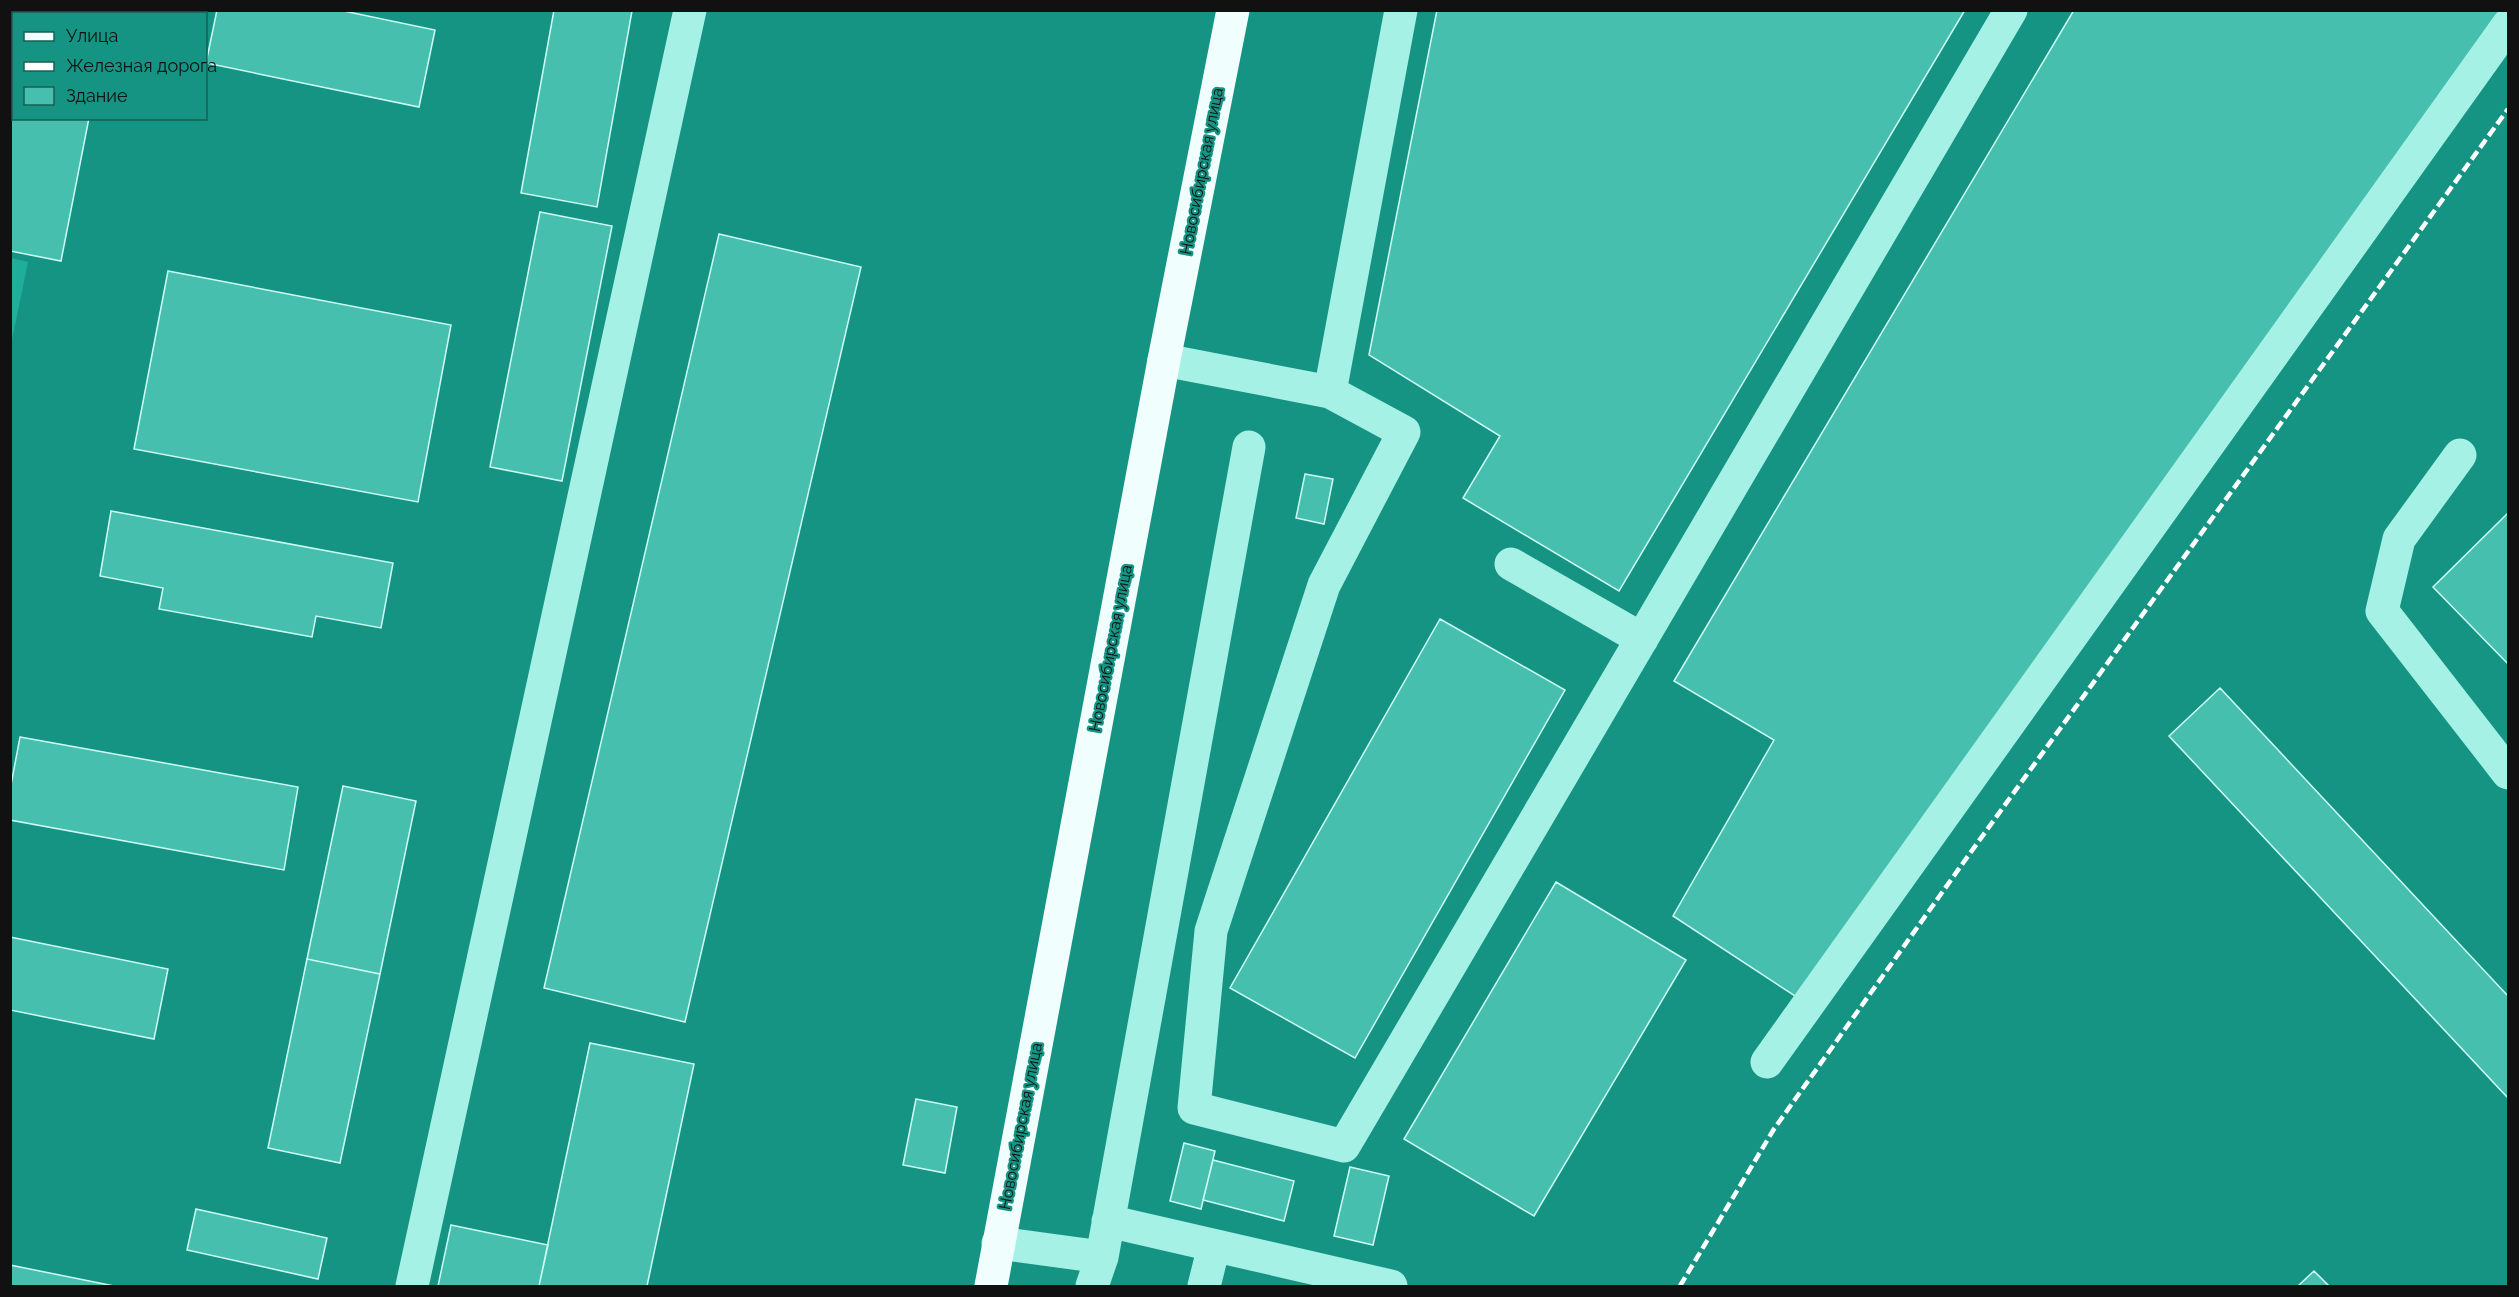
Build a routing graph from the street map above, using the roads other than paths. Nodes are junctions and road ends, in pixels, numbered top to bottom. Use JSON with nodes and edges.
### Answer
{"nodes":[{"id":1,"x":690,"y":10,"type":"edge"},
{"id":2,"x":1233,"y":10,"type":"edge"},
{"id":3,"x":1401,"y":10,"type":"edge"},
{"id":4,"x":2012,"y":10,"type":"edge"},
{"id":5,"x":2508,"y":24,"type":"edge"},
{"id":6,"x":1164,"y":360,"type":"junction"},
{"id":7,"x":1330,"y":392,"type":"junction"},
{"id":8,"x":1250,"y":447,"type":"dead end"},
{"id":9,"x":2460,"y":455,"type":"dead end"},
{"id":10,"x":1511,"y":564,"type":"dead end"},
{"id":11,"x":1642,"y":639,"type":"junction"},
{"id":12,"x":2508,"y":773,"type":"edge"},
{"id":13,"x":1767,"y":1062,"type":"dead end"},
{"id":14,"x":1108,"y":1221,"type":"junction"},
{"id":15,"x":998,"y":1242,"type":"junction"},
{"id":16,"x":1214,"y":1246,"type":"junction"},
{"id":17,"x":1097,"y":1272,"type":"edge"},
{"id":18,"x":412,"y":1287,"type":"edge"},
{"id":19,"x":991,"y":1287,"type":"edge"},
{"id":20,"x":1204,"y":1287,"type":"edge"},
{"id":21,"x":1391,"y":1287,"type":"edge"}],
"edges":[{"from":1,"to":18,"type":"lane"},
{"from":2,"to":6,"type":"main road","name":"Новосибирская улица"},
{"from":3,"to":7,"type":"lane"},
{"from":4,"to":11,"type":"lane"},
{"from":5,"to":13,"type":"lane"},
{"from":6,"to":7,"type":"lane"},
{"from":6,"to":15,"type":"main road","name":"Новосибирская улица"},
{"from":7,"to":11,"type":"lane"},
{"from":8,"to":14,"type":"lane"},
{"from":9,"to":12,"type":"lane"},
{"from":10,"to":11,"type":"lane"},
{"from":14,"to":16,"type":"lane"},
{"from":14,"to":17,"type":"lane"},
{"from":15,"to":17,"type":"lane"},
{"from":15,"to":19,"type":"main road","name":"Новосибирская улица"},
{"from":16,"to":20,"type":"lane"},
{"from":16,"to":21,"type":"lane"}]}
